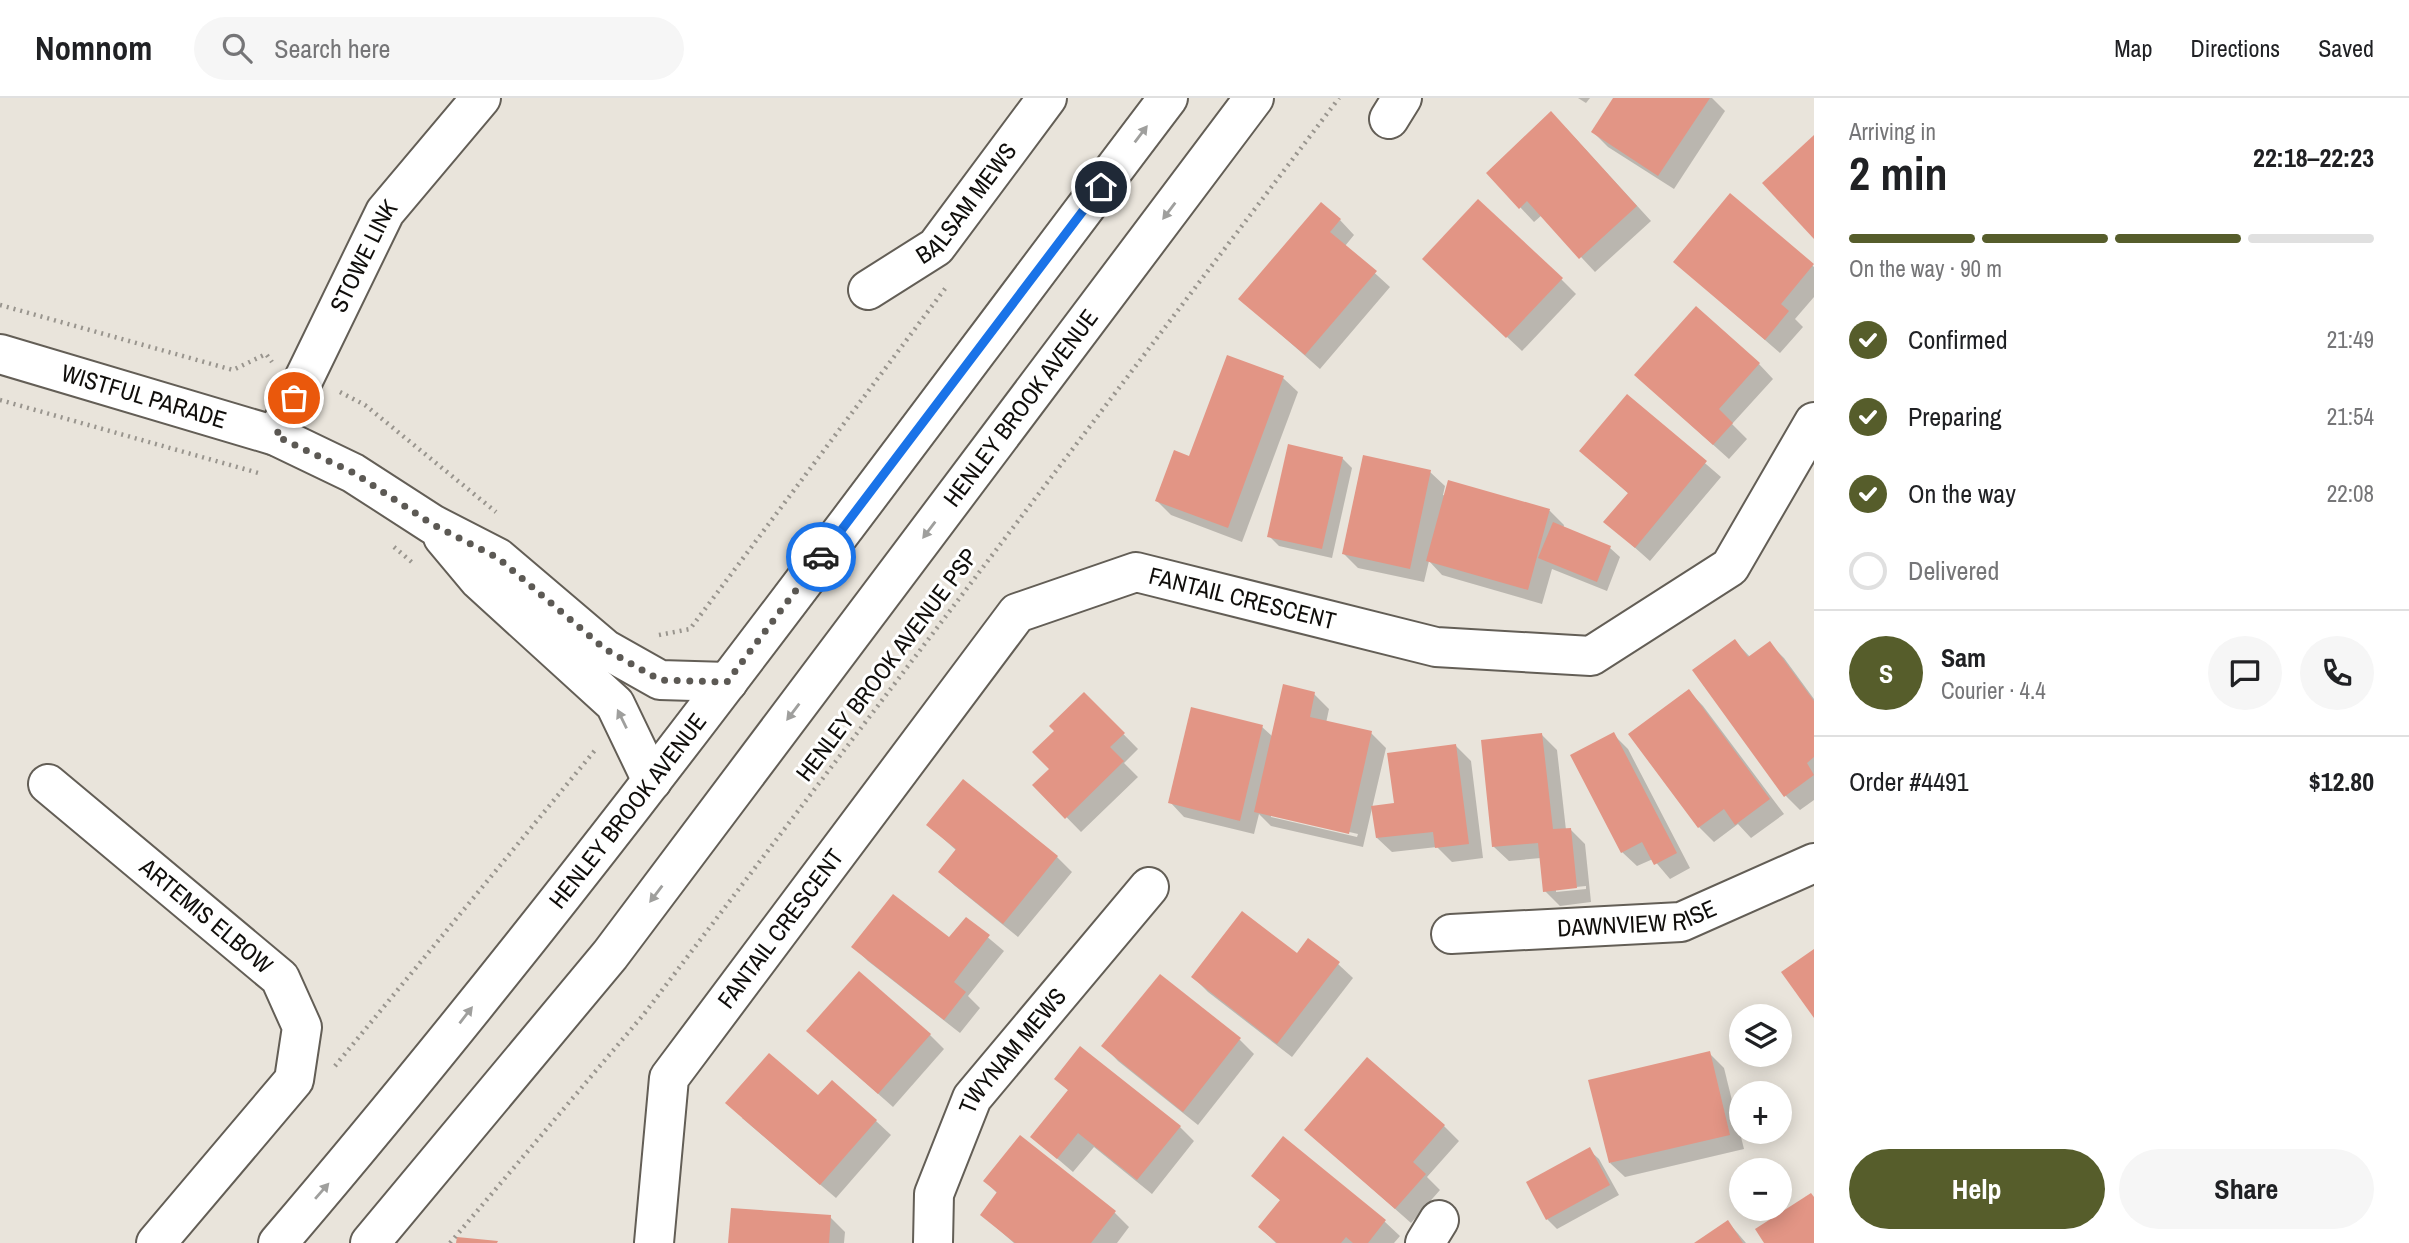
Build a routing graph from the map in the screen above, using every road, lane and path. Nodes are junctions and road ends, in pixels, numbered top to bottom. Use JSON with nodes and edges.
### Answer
{"nodes":[{"id":1,"x":481,"y":98,"type":"edge"},
{"id":2,"x":1047,"y":98,"type":"edge"},
{"id":3,"x":1168,"y":98,"type":"edge"},
{"id":4,"x":1254,"y":98,"type":"edge"},
{"id":5,"x":1339,"y":98,"type":"edge"},
{"id":6,"x":956,"y":275,"type":"dead end"},
{"id":7,"x":868,"y":289,"type":"dead end"},
{"id":8,"x":0,"y":304,"type":"edge"},
{"id":9,"x":0,"y":354,"type":"edge"},
{"id":10,"x":303,"y":379,"type":"junction"},
{"id":11,"x":0,"y":400,"type":"edge"},
{"id":12,"x":1814,"y":422,"type":"edge"},
{"id":13,"x":276,"y":436,"type":"junction"},
{"id":14,"x":268,"y":476,"type":"dead end"},
{"id":15,"x":501,"y":517,"type":"dead end"},
{"id":16,"x":432,"y":524,"type":"junction"},
{"id":17,"x":392,"y":546,"type":"dead end"},
{"id":18,"x":424,"y":572,"type":"dead end"},
{"id":19,"x":634,"y":665,"type":"junction"},
{"id":20,"x":727,"y":682,"type":"junction"},
{"id":21,"x":598,"y":747,"type":"dead end"},
{"id":22,"x":652,"y":781,"type":"junction"},
{"id":23,"x":48,"y":784,"type":"dead end"},
{"id":24,"x":1814,"y":863,"type":"edge"},
{"id":25,"x":1149,"y":887,"type":"dead end"},
{"id":26,"x":1451,"y":934,"type":"dead end"},
{"id":27,"x":332,"y":1070,"type":"dead end"},
{"id":28,"x":156,"y":1243,"type":"edge"},
{"id":29,"x":278,"y":1243,"type":"edge"},
{"id":30,"x":370,"y":1243,"type":"edge"},
{"id":31,"x":450,"y":1243,"type":"edge"},
{"id":32,"x":654,"y":1243,"type":"edge"},
{"id":33,"x":933,"y":1243,"type":"edge"}],
"edges":[{"from":1,"to":10,"type":"street","name":"STOWE LINK"},
{"from":2,"to":7,"type":"street","name":"BALSAM MEWS"},
{"from":20,"to":3,"type":"street","name":"HENLEY BROOK AVENUE","one_way":true},
{"from":4,"to":30,"type":"street","name":"HENLEY BROOK AVENUE","one_way":true},
{"from":5,"to":31,"type":"path","name":"HENLEY BROOK AVENUE PSP"},
{"from":6,"to":19,"type":"path"},
{"from":8,"to":10,"type":"path"},
{"from":9,"to":13,"type":"street","name":"WISTFUL PARADE"},
{"from":10,"to":13,"type":"street","name":"STOWE LINK"},
{"from":10,"to":15,"type":"path"},
{"from":11,"to":14,"type":"path"},
{"from":12,"to":32,"type":"street","name":"FANTAIL CRESCENT"},
{"from":13,"to":16,"type":"street","name":"WISTFUL PARADE"},
{"from":16,"to":19,"type":"street","name":"WISTFUL PARADE"},
{"from":22,"to":16,"type":"street","name":"WISTFUL PARADE","one_way":true},
{"from":17,"to":18,"type":"path"},
{"from":19,"to":20,"type":"street","name":"WISTFUL PARADE"},
{"from":20,"to":22,"type":"street","name":"HENLEY BROOK AVENUE"},
{"from":21,"to":27,"type":"path"},
{"from":29,"to":22,"type":"street","name":"HENLEY BROOK AVENUE","one_way":true},
{"from":23,"to":28,"type":"street","name":"ARTEMIS ELBOW"},
{"from":24,"to":26,"type":"street","name":"DAWNVIEW RISE"},
{"from":25,"to":33,"type":"street","name":"TWYNAM MEWS"}]}
